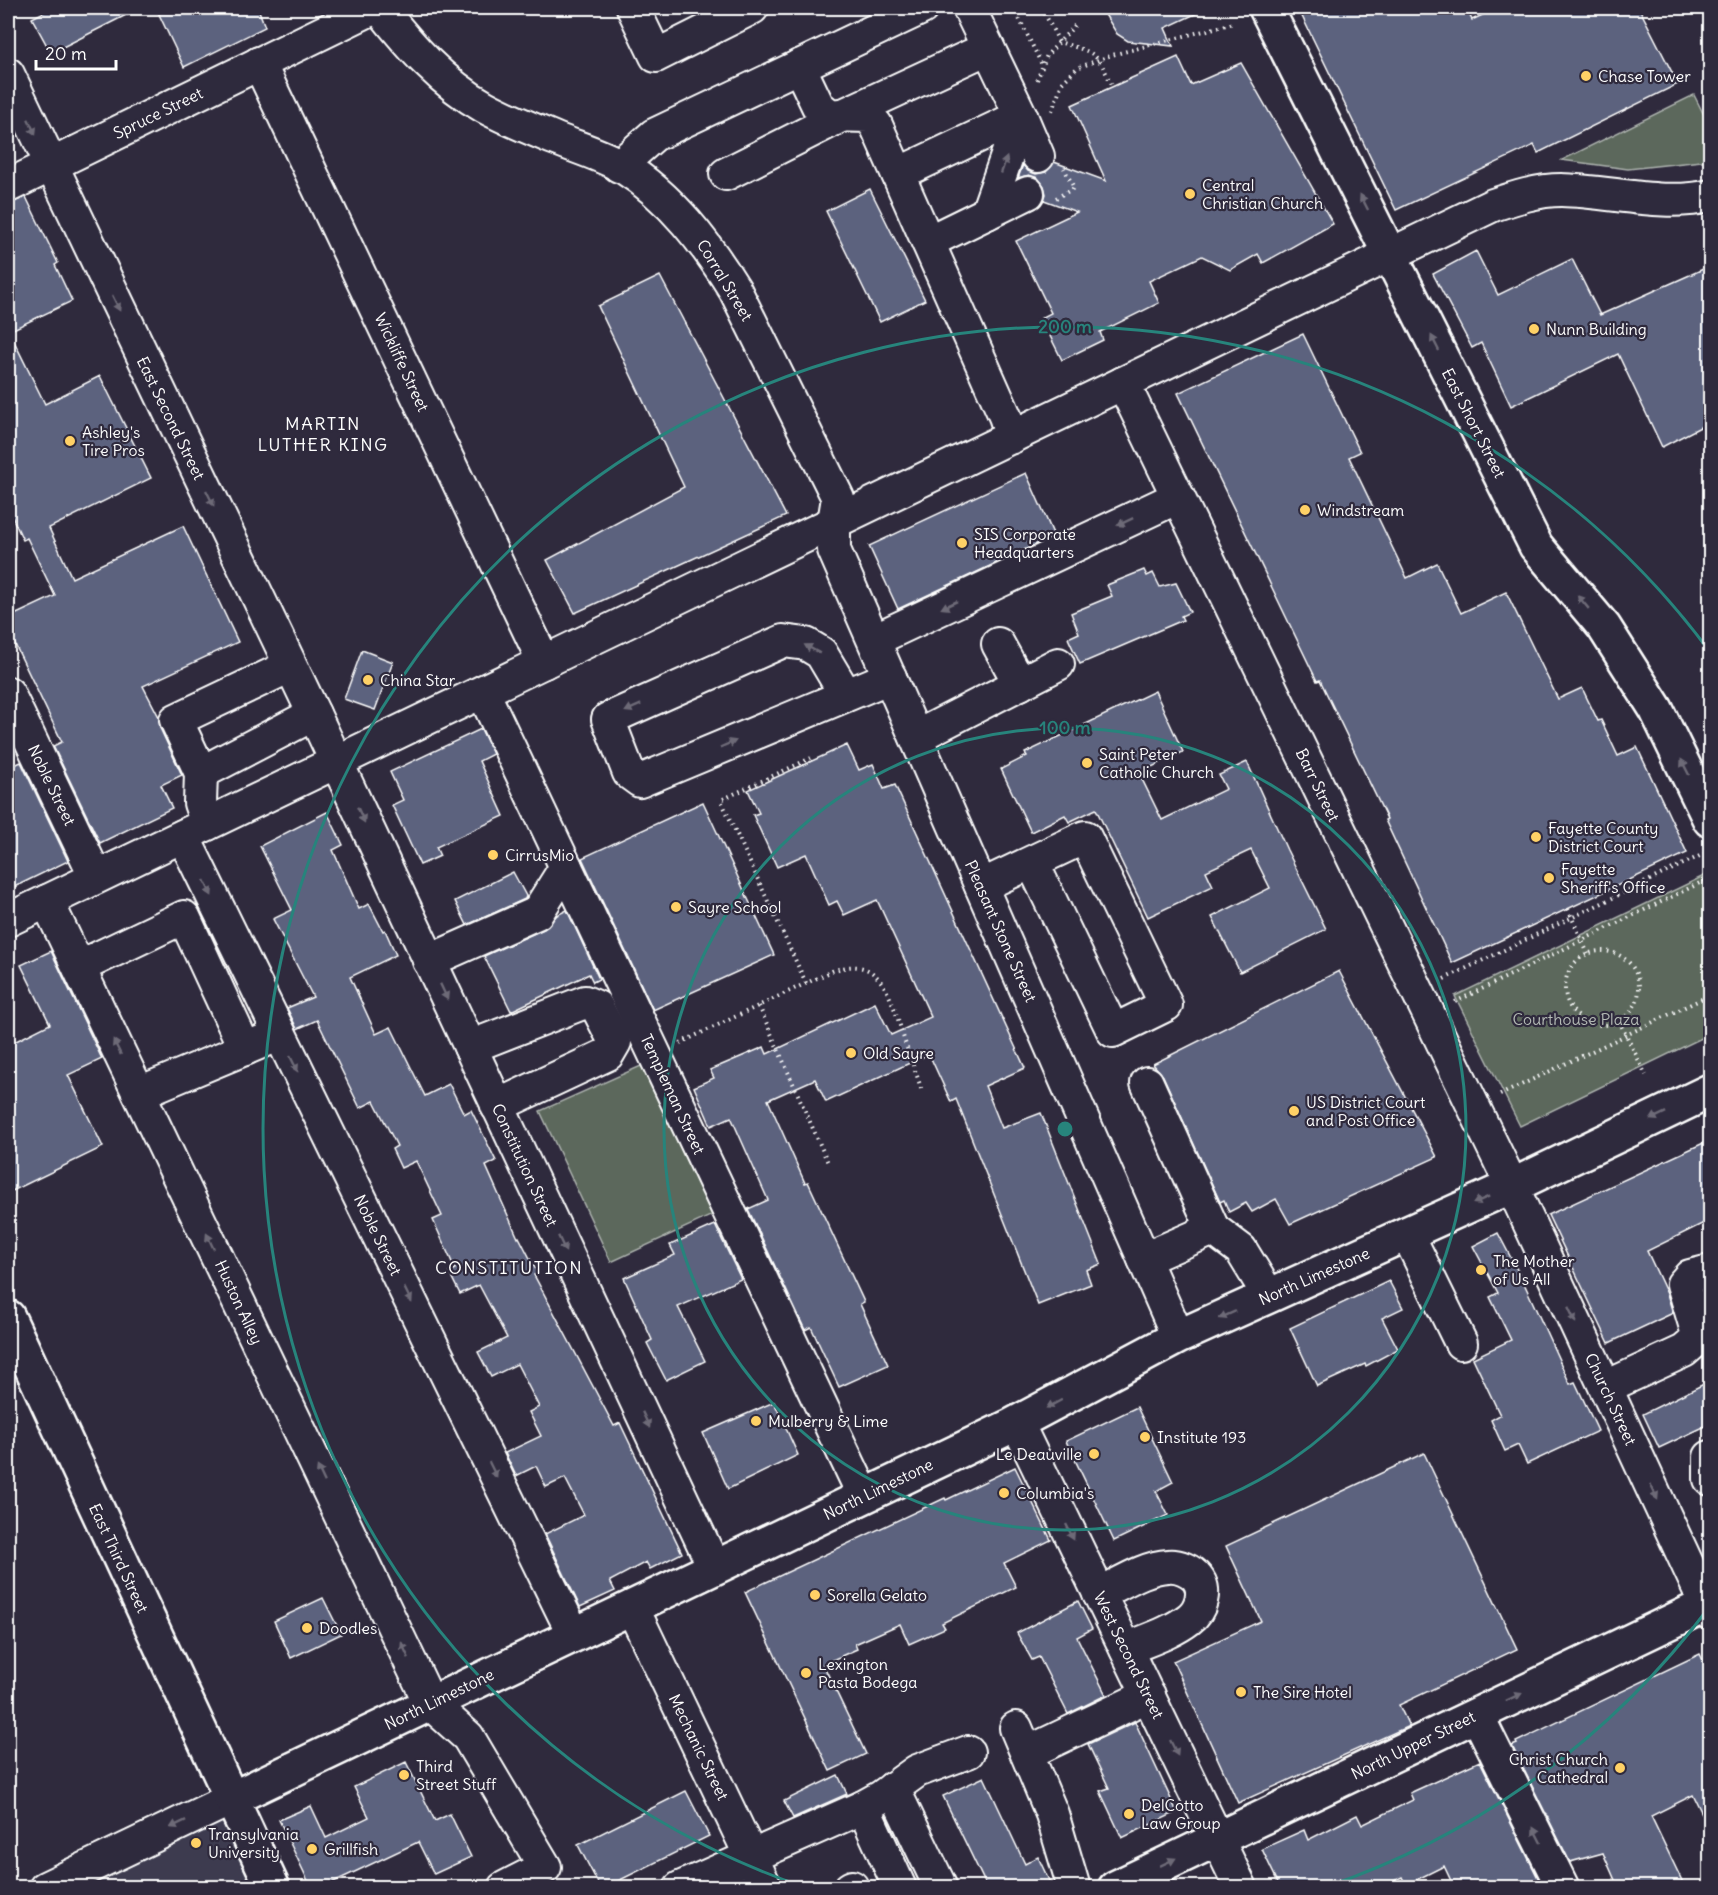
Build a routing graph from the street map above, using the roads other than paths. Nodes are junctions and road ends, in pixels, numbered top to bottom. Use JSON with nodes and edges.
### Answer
{"nodes":[{"id":1,"x":373,"y":8,"type":"edge"},
{"id":2,"x":380,"y":8,"type":"edge"},
{"id":3,"x":633,"y":8,"type":"edge"},
{"id":4,"x":752,"y":8,"type":"edge"},
{"id":5,"x":922,"y":8,"type":"edge"},
{"id":6,"x":969,"y":8,"type":"edge"},
{"id":7,"x":1266,"y":8,"type":"edge"},
{"id":8,"x":988,"y":48,"type":"junction"},
{"id":9,"x":259,"y":63,"type":"junction"},
{"id":10,"x":799,"y":66,"type":"junction"},
{"id":11,"x":8,"y":74,"type":"edge"},
{"id":12,"x":1036,"y":115,"type":"junction"},
{"id":13,"x":841,"y":116,"type":"junction"},
{"id":14,"x":1038,"y":156,"type":"dead end"},
{"id":15,"x":50,"y":166,"type":"junction"},
{"id":16,"x":619,"y":166,"type":"junction"},
{"id":17,"x":726,"y":174,"type":"dead end"},
{"id":18,"x":897,"y":174,"type":"junction"},
{"id":19,"x":8,"y":186,"type":"edge"},
{"id":20,"x":1028,"y":194,"type":"dead end"},
{"id":21,"x":1710,"y":196,"type":"edge"},
{"id":22,"x":987,"y":213,"type":"junction"},
{"id":23,"x":928,"y":242,"type":"junction"},
{"id":24,"x":1391,"y":254,"type":"junction"},
{"id":25,"x":1123,"y":383,"type":"junction"},
{"id":26,"x":1012,"y":437,"type":"junction"},
{"id":27,"x":1178,"y":497,"type":"junction"},
{"id":28,"x":834,"y":522,"type":"junction"},
{"id":29,"x":874,"y":640,"type":"junction"},
{"id":30,"x":998,"y":644,"type":"dead end"},
{"id":31,"x":544,"y":662,"type":"junction"},
{"id":32,"x":1058,"y":664,"type":"dead end"},
{"id":33,"x":290,"y":666,"type":"junction"},
{"id":34,"x":890,"y":677,"type":"junction"},
{"id":35,"x":1020,"y":684,"type":"junction"},
{"id":36,"x":483,"y":692,"type":"junction"},
{"id":37,"x":846,"y":695,"type":"junction"},
{"id":38,"x":8,"y":696,"type":"edge"},
{"id":39,"x":314,"y":714,"type":"junction"},
{"id":40,"x":916,"y":737,"type":"junction"},
{"id":41,"x":336,"y":762,"type":"junction"},
{"id":42,"x":201,"y":773,"type":"junction"},
{"id":43,"x":1710,"y":820,"type":"edge"},
{"id":44,"x":195,"y":830,"type":"junction"},
{"id":45,"x":1032,"y":862,"type":"junction"},
{"id":46,"x":566,"y":867,"type":"junction"},
{"id":47,"x":96,"y":878,"type":"junction"},
{"id":48,"x":981,"y":886,"type":"junction"},
{"id":49,"x":48,"y":901,"type":"junction"},
{"id":50,"x":8,"y":920,"type":"edge"},
{"id":51,"x":429,"y":961,"type":"junction"},
{"id":52,"x":79,"y":967,"type":"junction"},
{"id":53,"x":280,"y":1034,"type":"junction"},
{"id":54,"x":470,"y":1047,"type":"junction"},
{"id":55,"x":246,"y":1048,"type":"junction"},
{"id":56,"x":1147,"y":1083,"type":"dead end"},
{"id":57,"x":1710,"y":1091,"type":"edge"},
{"id":58,"x":139,"y":1093,"type":"junction"},
{"id":59,"x":497,"y":1106,"type":"junction"},
{"id":60,"x":1512,"y":1186,"type":"junction"},
{"id":61,"x":1213,"y":1229,"type":"junction"},
{"id":62,"x":1407,"y":1233,"type":"junction"},
{"id":63,"x":1144,"y":1259,"type":"junction"},
{"id":64,"x":1710,"y":1271,"type":"edge"},
{"id":65,"x":1269,"y":1296,"type":"junction"},
{"id":66,"x":8,"y":1317,"type":"edge"},
{"id":67,"x":1178,"y":1337,"type":"junction"},
{"id":68,"x":1461,"y":1343,"type":"dead end"},
{"id":69,"x":1606,"y":1387,"type":"junction"},
{"id":70,"x":1017,"y":1423,"type":"junction"},
{"id":71,"x":1710,"y":1457,"type":"edge"},
{"id":72,"x":1710,"y":1479,"type":"edge"},
{"id":73,"x":864,"y":1496,"type":"junction"},
{"id":74,"x":714,"y":1567,"type":"junction"},
{"id":75,"x":1100,"y":1594,"type":"junction"},
{"id":76,"x":632,"y":1607,"type":"junction"},
{"id":77,"x":1709,"y":1607,"type":"edge"},
{"id":78,"x":574,"y":1635,"type":"junction"},
{"id":79,"x":1126,"y":1649,"type":"junction"},
{"id":80,"x":1149,"y":1695,"type":"junction"},
{"id":81,"x":430,"y":1703,"type":"junction"},
{"id":82,"x":1477,"y":1715,"type":"junction"},
{"id":83,"x":968,"y":1752,"type":"dead end"},
{"id":84,"x":893,"y":1788,"type":"junction"},
{"id":85,"x":231,"y":1798,"type":"junction"},
{"id":86,"x":863,"y":1807,"type":"junction"},
{"id":87,"x":1218,"y":1838,"type":"junction"},
{"id":88,"x":751,"y":1855,"type":"junction"},
{"id":89,"x":45,"y":1887,"type":"edge"},
{"id":90,"x":273,"y":1887,"type":"edge"},
{"id":91,"x":504,"y":1887,"type":"edge"},
{"id":92,"x":680,"y":1887,"type":"edge"},
{"id":93,"x":766,"y":1887,"type":"edge"},
{"id":94,"x":900,"y":1887,"type":"edge"},
{"id":95,"x":941,"y":1887,"type":"edge"},
{"id":96,"x":1074,"y":1887,"type":"edge"},
{"id":97,"x":1115,"y":1887,"type":"edge"},
{"id":98,"x":1241,"y":1887,"type":"edge"},
{"id":99,"x":1563,"y":1887,"type":"edge"}],
"edges":[{"from":1,"to":9,"type":"street","name":"Spruce Street"},
{"from":2,"to":16,"type":"street","name":"Corral Street"},
{"from":3,"to":4,"type":"street"},
{"from":5,"to":10,"type":"street"},
{"from":6,"to":8,"type":"street"},
{"from":24,"to":7,"type":"main road","name":"East Short Street","one_way":true},
{"from":8,"to":12,"type":"street"},
{"from":8,"to":13,"type":"street"},
{"from":9,"to":15,"type":"street","name":"Spruce Street"},
{"from":9,"to":31,"type":"street","name":"Wickliffe Street"},
{"from":10,"to":13,"type":"street"},
{"from":10,"to":16,"type":"street"},
{"from":11,"to":15,"type":"street","name":"East Second Street","one_way":true},
{"from":12,"to":14,"type":"street"},
{"from":12,"to":18,"type":"street"},
{"from":22,"to":12,"type":"street","one_way":true},
{"from":13,"to":17,"type":"street"},
{"from":13,"to":18,"type":"street"},
{"from":15,"to":19,"type":"street","name":"Spruce Street"},
{"from":15,"to":33,"type":"street","name":"East Second Street","one_way":true},
{"from":16,"to":28,"type":"street","name":"Corral Street"},
{"from":18,"to":23,"type":"street"},
{"from":20,"to":22,"type":"street"},
{"from":21,"to":24,"type":"street"},
{"from":22,"to":23,"type":"street"},
{"from":23,"to":26,"type":"street"},
{"from":24,"to":25,"type":"street"},
{"from":43,"to":24,"type":"main road","name":"East Short Street","one_way":true},
{"from":25,"to":26,"type":"street"},
{"from":25,"to":27,"type":"street","name":"Barr Street"},
{"from":26,"to":28,"type":"street"},
{"from":27,"to":29,"type":"street","one_way":true},
{"from":27,"to":60,"type":"street","name":"Barr Street"},
{"from":28,"to":29,"type":"street","name":"Pleasant Stone Street"},
{"from":28,"to":31,"type":"street"},
{"from":29,"to":34,"type":"street","name":"Pleasant Stone Street"},
{"from":30,"to":35,"type":"street"},
{"from":31,"to":36,"type":"street"},
{"from":32,"to":35,"type":"street"},
{"from":33,"to":39,"type":"street","name":"East Second Street"},
{"from":33,"to":42,"type":"street"},
{"from":34,"to":37,"type":"street"},
{"from":34,"to":40,"type":"street","name":"Pleasant Stone Street"},
{"from":35,"to":40,"type":"street"},
{"from":36,"to":41,"type":"street"},
{"from":36,"to":46,"type":"street","name":"Templeman Street"},
{"from":37,"to":37,"type":"street","one_way":true},
{"from":38,"to":47,"type":"street","name":"Noble Street"},
{"from":39,"to":41,"type":"street","name":"East Second Street"},
{"from":39,"to":42,"type":"street"},
{"from":40,"to":48,"type":"street","name":"Pleasant Stone Street"},
{"from":41,"to":44,"type":"street"},
{"from":41,"to":51,"type":"street","name":"Constitution Street","one_way":true},
{"from":42,"to":44,"type":"street","name":"Noble Street"},
{"from":44,"to":47,"type":"street"},
{"from":44,"to":53,"type":"street","name":"Noble Street","one_way":true},
{"from":45,"to":45,"type":"street"},
{"from":45,"to":48,"type":"street"},
{"from":46,"to":51,"type":"street"},
{"from":46,"to":73,"type":"street","name":"Templeman Street"},
{"from":47,"to":49,"type":"street"},
{"from":48,"to":63,"type":"street","name":"Pleasant Stone Street"},
{"from":49,"to":50,"type":"street"},
{"from":49,"to":52,"type":"street","name":"Huston Alley"},
{"from":51,"to":54,"type":"street","name":"Constitution Street","one_way":true},
{"from":52,"to":55,"type":"street"},
{"from":58,"to":52,"type":"street","name":"Huston Alley","one_way":true},
{"from":53,"to":55,"type":"street"},
{"from":53,"to":78,"type":"street","name":"Noble Street","one_way":true},
{"from":54,"to":59,"type":"street","name":"Constitution Street"},
{"from":54,"to":59,"type":"street"},
{"from":55,"to":58,"type":"street"},
{"from":56,"to":61,"type":"street"},
{"from":57,"to":60,"type":"main road","name":"North Limestone","one_way":true},
{"from":81,"to":58,"type":"street","name":"Huston Alley","one_way":true},
{"from":59,"to":74,"type":"street","name":"Constitution Street","one_way":true},
{"from":60,"to":62,"type":"main road","name":"North Limestone","one_way":true},
{"from":60,"to":69,"type":"street","name":"Church Street","one_way":true},
{"from":61,"to":63,"type":"street"},
{"from":61,"to":65,"type":"street"},
{"from":62,"to":65,"type":"main road","name":"North Limestone"},
{"from":62,"to":68,"type":"street"},
{"from":63,"to":67,"type":"street","name":"Pleasant Stone Street"},
{"from":64,"to":69,"type":"street"},
{"from":65,"to":67,"type":"main road","name":"North Limestone","one_way":true},
{"from":66,"to":85,"type":"main road","name":"East Third Street"},
{"from":67,"to":70,"type":"main road","name":"North Limestone","one_way":true},
{"from":69,"to":77,"type":"street","name":"Church Street","one_way":true},
{"from":70,"to":73,"type":"main road","name":"North Limestone"},
{"from":70,"to":75,"type":"street","name":"West Second Street","one_way":true},
{"from":71,"to":72,"type":"street"},
{"from":73,"to":74,"type":"main road","name":"North Limestone"},
{"from":74,"to":76,"type":"main road","name":"North Limestone"},
{"from":75,"to":79,"type":"street","name":"West Second Street"},
{"from":75,"to":79,"type":"street"},
{"from":76,"to":78,"type":"main road","name":"North Limestone"},
{"from":76,"to":88,"type":"street","name":"Mechanic Street"},
{"from":82,"to":77,"type":"main road","name":"North Upper Street","one_way":true},
{"from":78,"to":81,"type":"main road","name":"North Limestone"},
{"from":79,"to":80,"type":"street","name":"West Second Street"},
{"from":80,"to":87,"type":"street","name":"West Second Street","one_way":true},
{"from":80,"to":96,"type":"street"},
{"from":81,"to":85,"type":"main road","name":"North Limestone"},
{"from":81,"to":91,"type":"street"},
{"from":82,"to":87,"type":"main road","name":"North Upper Street"},
{"from":99,"to":82,"type":"street","one_way":true},
{"from":83,"to":84,"type":"street"},
{"from":84,"to":86,"type":"street"},
{"from":84,"to":95,"type":"street"},
{"from":85,"to":89,"type":"street","name":"North Limestone","one_way":true},
{"from":85,"to":90,"type":"main road","name":"East Third Street"},
{"from":86,"to":88,"type":"street"},
{"from":86,"to":94,"type":"street"},
{"from":97,"to":87,"type":"main road","name":"North Upper Street","one_way":true},
{"from":87,"to":98,"type":"street","name":"West Second Street"},
{"from":88,"to":92,"type":"street"},
{"from":88,"to":93,"type":"street","name":"Mechanic Street"}]}
